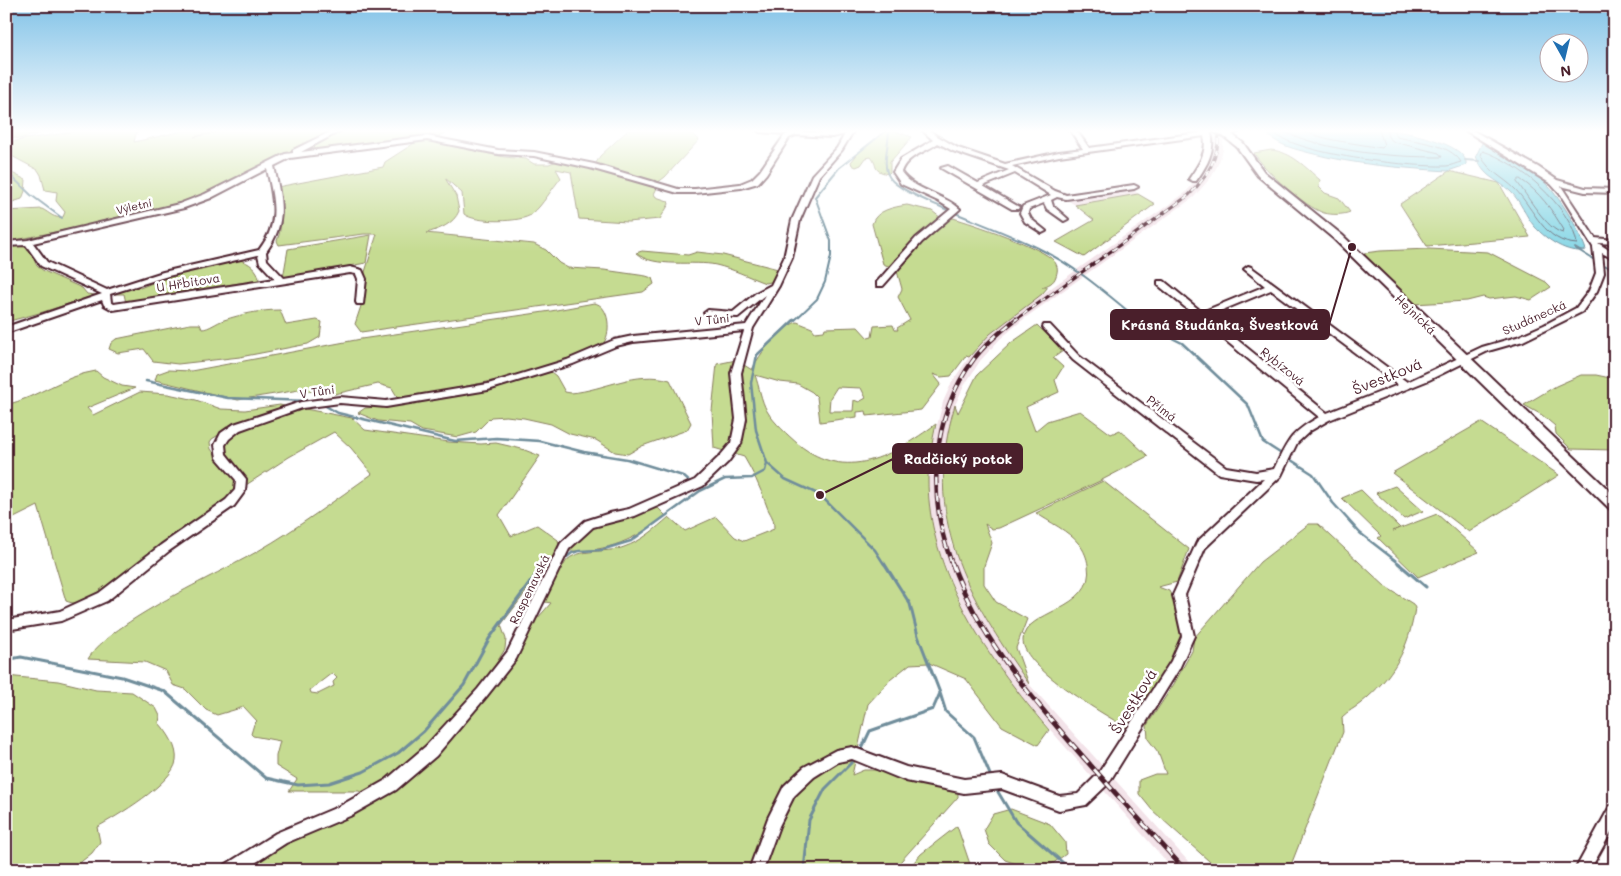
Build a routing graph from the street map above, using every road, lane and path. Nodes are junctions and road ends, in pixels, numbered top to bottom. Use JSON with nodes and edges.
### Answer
{"nodes":[{"id":1,"x":258,"y":171,"type":"edge"},
{"id":2,"x":271,"y":171,"type":"edge"},
{"id":3,"x":608,"y":171,"type":"edge"},
{"id":4,"x":765,"y":171,"type":"edge"},
{"id":5,"x":820,"y":171,"type":"edge"},
{"id":6,"x":897,"y":171,"type":"edge"},
{"id":7,"x":950,"y":171,"type":"edge"},
{"id":8,"x":1013,"y":171,"type":"edge"},
{"id":9,"x":1016,"y":171,"type":"edge"},
{"id":10,"x":1199,"y":171,"type":"edge"},
{"id":11,"x":1259,"y":171,"type":"edge"},
{"id":12,"x":1538,"y":171,"type":"edge"},
{"id":13,"x":1194,"y":179,"type":"dead end"},
{"id":14,"x":1554,"y":182,"type":"junction"},
{"id":15,"x":977,"y":186,"type":"junction"},
{"id":16,"x":1134,"y":187,"type":"dead end"},
{"id":17,"x":1615,"y":191,"type":"edge"},
{"id":18,"x":1056,"y":196,"type":"junction"},
{"id":19,"x":1047,"y":200,"type":"junction"},
{"id":20,"x":1015,"y":207,"type":"dead end"},
{"id":21,"x":1064,"y":219,"type":"dead end"},
{"id":22,"x":1042,"y":230,"type":"dead end"},
{"id":23,"x":28,"y":242,"type":"junction"},
{"id":24,"x":1615,"y":242,"type":"edge"},
{"id":25,"x":6,"y":244,"type":"edge"},
{"id":26,"x":1596,"y":244,"type":"junction"},
{"id":27,"x":262,"y":252,"type":"junction"},
{"id":28,"x":1615,"y":258,"type":"edge"},
{"id":29,"x":1248,"y":269,"type":"dead end"},
{"id":30,"x":281,"y":280,"type":"junction"},
{"id":31,"x":1161,"y":283,"type":"dead end"},
{"id":32,"x":880,"y":284,"type":"dead end"},
{"id":33,"x":774,"y":286,"type":"junction"},
{"id":34,"x":1272,"y":286,"type":"junction"},
{"id":35,"x":106,"y":294,"type":"junction"},
{"id":36,"x":360,"y":302,"type":"dead end"},
{"id":37,"x":708,"y":313,"type":"dead end"},
{"id":38,"x":1201,"y":316,"type":"junction"},
{"id":39,"x":1047,"y":326,"type":"dead end"},
{"id":40,"x":748,"y":328,"type":"junction"},
{"id":41,"x":6,"y":330,"type":"edge"},
{"id":42,"x":1462,"y":359,"type":"junction"},
{"id":43,"x":1406,"y":386,"type":"junction"},
{"id":44,"x":1326,"y":417,"type":"junction"},
{"id":45,"x":1277,"y":473,"type":"junction"},
{"id":46,"x":1615,"y":506,"type":"edge"},
{"id":47,"x":6,"y":625,"type":"edge"},
{"id":48,"x":1615,"y":810,"type":"edge"},
{"id":49,"x":230,"y":870,"type":"edge"},
{"id":50,"x":756,"y":870,"type":"edge"},
{"id":51,"x":1582,"y":870,"type":"edge"}],
"edges":[{"from":1,"to":23,"type":"street","name":"Výletní"},
{"from":2,"to":27,"type":"street"},
{"from":3,"to":4,"type":"street","name":"Výletní"},
{"from":5,"to":33,"type":"street","name":"Raspenavská"},
{"from":6,"to":32,"type":"street"},
{"from":7,"to":15,"type":"street"},
{"from":8,"to":15,"type":"street"},
{"from":9,"to":18,"type":"street"},
{"from":10,"to":13,"type":"street"},
{"from":11,"to":42,"type":"main road","name":"Hejnická"},
{"from":12,"to":14,"type":"street"},
{"from":14,"to":17,"type":"street"},
{"from":14,"to":26,"type":"street"},
{"from":15,"to":20,"type":"street"},
{"from":16,"to":18,"type":"street"},
{"from":18,"to":19,"type":"street"},
{"from":19,"to":21,"type":"street"},
{"from":19,"to":22,"type":"street"},
{"from":23,"to":25,"type":"street","name":"Výletní"},
{"from":23,"to":35,"type":"street","name":"U Hřbitova"},
{"from":24,"to":26,"type":"street"},
{"from":26,"to":28,"type":"street"},
{"from":26,"to":42,"type":"street","name":"Studánecká"},
{"from":27,"to":30,"type":"street"},
{"from":27,"to":35,"type":"street","name":"U Hřbitova"},
{"from":29,"to":34,"type":"street"},
{"from":30,"to":35,"type":"street","name":"U Hřbitova"},
{"from":30,"to":36,"type":"street","name":"U Hřbitova"},
{"from":31,"to":38,"type":"street","name":"Rybízová"},
{"from":33,"to":37,"type":"street","name":"Raspenavská"},
{"from":33,"to":40,"type":"street","name":"Raspenavská"},
{"from":34,"to":38,"type":"street"},
{"from":34,"to":43,"type":"street"},
{"from":35,"to":41,"type":"street","name":"U Hřbitova"},
{"from":38,"to":44,"type":"street","name":"Rybízová"},
{"from":39,"to":45,"type":"street","name":"Přímá"},
{"from":40,"to":47,"type":"street","name":"V Tůni"},
{"from":40,"to":49,"type":"street","name":"Raspenavská"},
{"from":42,"to":43,"type":"street","name":"Švestková"},
{"from":42,"to":46,"type":"main road","name":"Hejnická"},
{"from":43,"to":44,"type":"street","name":"Švestková"},
{"from":44,"to":45,"type":"street","name":"Švestková"},
{"from":45,"to":50,"type":"street","name":"Švestková"},
{"from":48,"to":51,"type":"street"}]}
